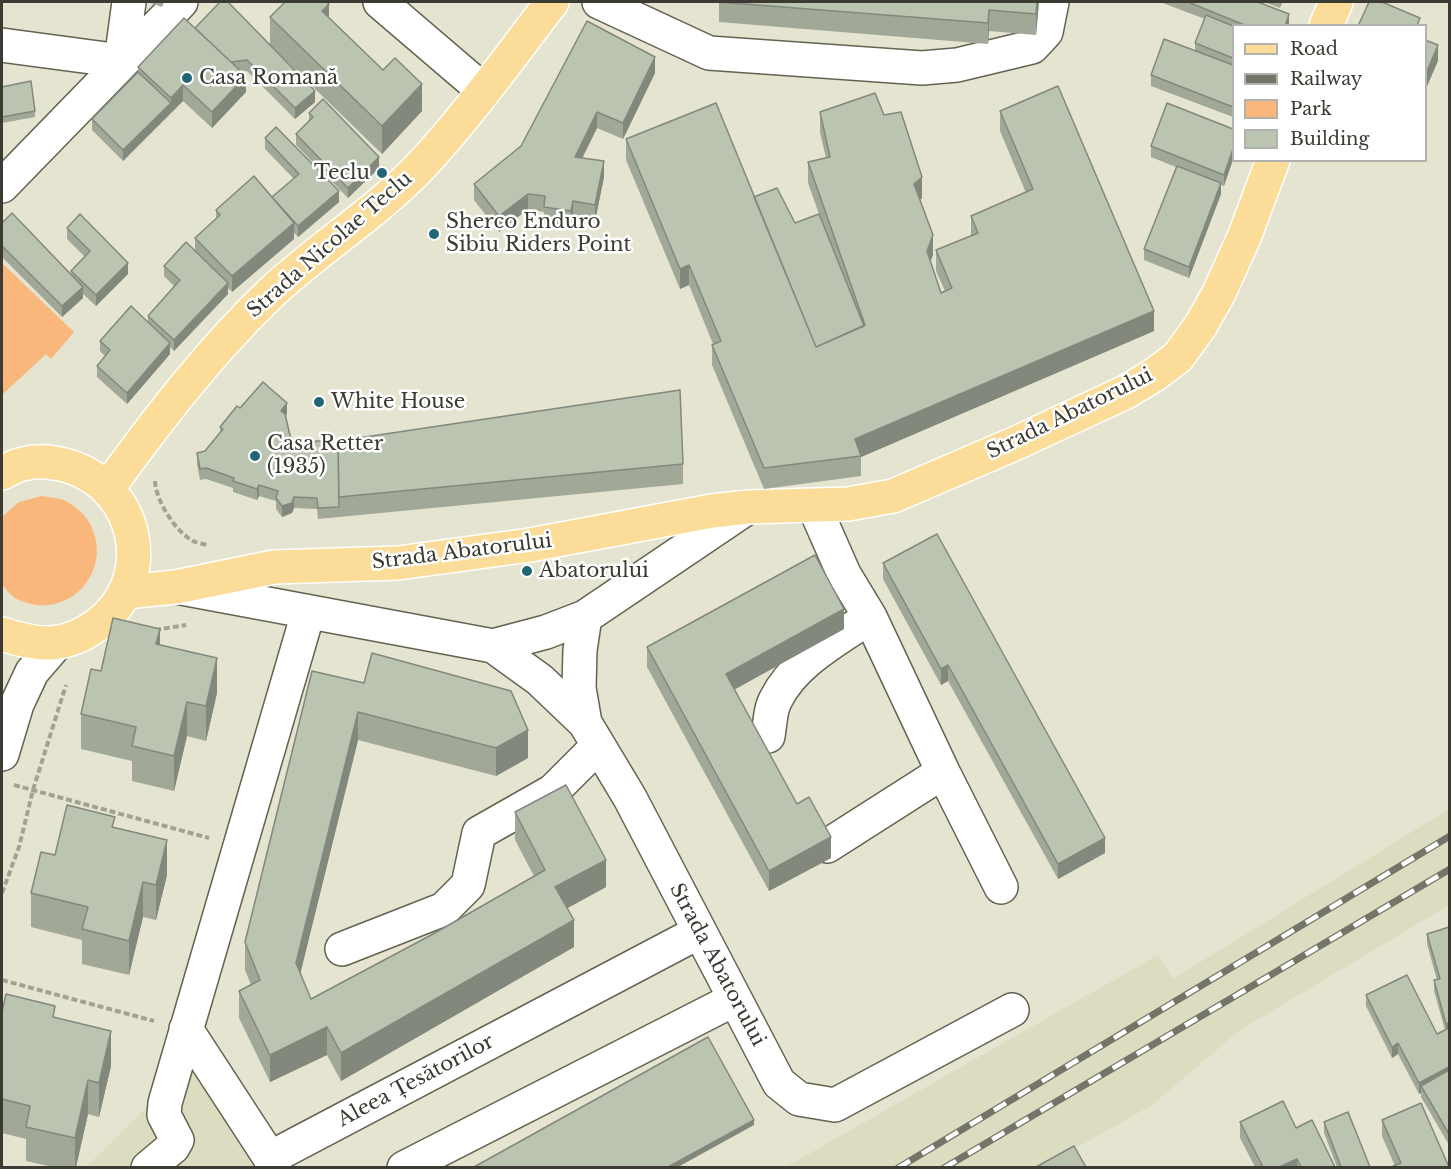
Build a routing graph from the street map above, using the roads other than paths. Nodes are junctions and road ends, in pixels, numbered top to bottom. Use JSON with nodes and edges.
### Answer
{"nodes":[{"id":1,"x":129,"y":2,"type":"edge"},
{"id":2,"x":181,"y":2,"type":"edge"},
{"id":3,"x":380,"y":2,"type":"edge"},
{"id":4,"x":552,"y":2,"type":"edge"},
{"id":5,"x":599,"y":2,"type":"edge"},
{"id":6,"x":1052,"y":2,"type":"edge"},
{"id":7,"x":1336,"y":2,"type":"edge"},
{"id":8,"x":644,"y":11,"type":"edge"},
{"id":9,"x":1327,"y":24,"type":"edge"},
{"id":10,"x":2,"y":45,"type":"edge"},
{"id":11,"x":121,"y":61,"type":"junction"},
{"id":12,"x":484,"y":91,"type":"junction"},
{"id":13,"x":1272,"y":162,"type":"edge"},
{"id":14,"x":2,"y":186,"type":"edge"},
{"id":15,"x":9,"y":465,"type":"edge"},
{"id":16,"x":108,"y":488,"type":"junction"},
{"id":17,"x":814,"y":506,"type":"junction"},
{"id":18,"x":748,"y":507,"type":"junction"},
{"id":19,"x":176,"y":587,"type":"junction"},
{"id":20,"x":125,"y":592,"type":"junction"},
{"id":21,"x":308,"y":613,"type":"junction"},
{"id":22,"x":585,"y":617,"type":"junction"},
{"id":23,"x":870,"y":617,"type":"junction"},
{"id":24,"x":2,"y":634,"type":"edge"},
{"id":25,"x":57,"y":643,"type":"junction"},
{"id":26,"x":493,"y":646,"type":"junction"},
{"id":27,"x":592,"y":735,"type":"junction"},
{"id":28,"x":768,"y":736,"type":"dead end"},
{"id":29,"x":2,"y":754,"type":"edge"},
{"id":30,"x":943,"y":772,"type":"junction"},
{"id":31,"x":827,"y":846,"type":"edge"},
{"id":32,"x":1001,"y":887,"type":"dead end"},
{"id":33,"x":699,"y":932,"type":"junction"},
{"id":34,"x":342,"y":949,"type":"dead end"},
{"id":35,"x":735,"y":999,"type":"junction"},
{"id":36,"x":1012,"y":1010,"type":"dead end"},
{"id":37,"x":186,"y":1029,"type":"junction"},
{"id":38,"x":276,"y":1163,"type":"edge"},
{"id":39,"x":148,"y":1167,"type":"edge"},
{"id":40,"x":404,"y":1167,"type":"edge"}],
"edges":[{"from":1,"to":11,"type":"street"},
{"from":2,"to":11,"type":"street"},
{"from":3,"to":12,"type":"street"},
{"from":4,"to":12,"type":"main road","name":"Strada Nicolae Teclu"},
{"from":5,"to":8,"type":"street"},
{"from":6,"to":8,"type":"street"},
{"from":7,"to":9,"type":"main road"},
{"from":10,"to":11,"type":"street"},
{"from":11,"to":14,"type":"street"},
{"from":12,"to":16,"type":"main road","name":"Strada Nicolae Teclu"},
{"from":13,"to":17,"type":"main road","name":"Strada Abatorului"},
{"from":15,"to":16,"type":"main road"},
{"from":16,"to":20,"type":"main road"},
{"from":17,"to":18,"type":"main road","name":"Strada Abatorului"},
{"from":17,"to":23,"type":"street"},
{"from":18,"to":19,"type":"main road","name":"Strada Abatorului"},
{"from":18,"to":22,"type":"street","name":"Strada Abatorului"},
{"from":19,"to":20,"type":"main road","name":"Strada Abatorului"},
{"from":19,"to":21,"type":"street","name":"Strada Abatorului"},
{"from":20,"to":25,"type":"main road"},
{"from":21,"to":26,"type":"street","name":"Strada Abatorului"},
{"from":21,"to":37,"type":"street"},
{"from":22,"to":26,"type":"street","name":"Strada Abatorului"},
{"from":22,"to":27,"type":"street"},
{"from":23,"to":28,"type":"street"},
{"from":23,"to":30,"type":"street"},
{"from":24,"to":25,"type":"main road"},
{"from":25,"to":29,"type":"street"},
{"from":26,"to":27,"type":"street","name":"Strada Abatorului"},
{"from":27,"to":33,"type":"street","name":"Strada Abatorului"},
{"from":27,"to":34,"type":"street"},
{"from":30,"to":31,"type":"street"},
{"from":30,"to":32,"type":"street"},
{"from":33,"to":35,"type":"street","name":"Strada Abatorului"},
{"from":33,"to":38,"type":"street","name":"Aleea Țesătorilor"},
{"from":35,"to":36,"type":"street","name":"Strada Abatorului"},
{"from":35,"to":40,"type":"street"},
{"from":37,"to":38,"type":"street","name":"Aleea Țesătorilor"},
{"from":37,"to":39,"type":"street"}]}
